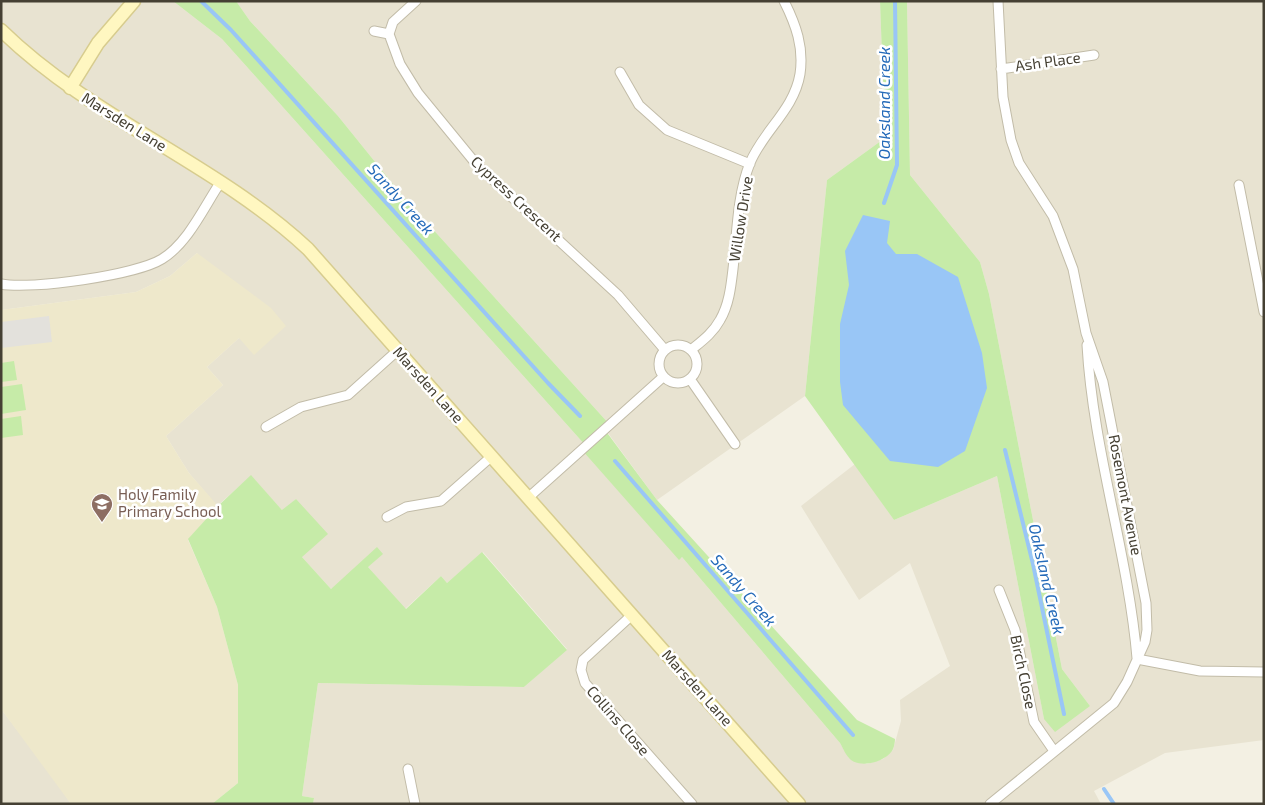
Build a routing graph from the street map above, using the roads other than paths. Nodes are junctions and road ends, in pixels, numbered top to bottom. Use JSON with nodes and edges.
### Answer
{"nodes":[{"id":1,"x":134,"y":1,"type":"edge"},
{"id":2,"x":416,"y":1,"type":"edge"},
{"id":3,"x":784,"y":1,"type":"edge"},
{"id":4,"x":998,"y":1,"type":"edge"},
{"id":5,"x":1,"y":30,"type":"edge"},
{"id":6,"x":374,"y":30,"type":"dead end"},
{"id":7,"x":389,"y":34,"type":"junction"},
{"id":8,"x":1094,"y":55,"type":"dead end"},
{"id":9,"x":1001,"y":69,"type":"junction"},
{"id":10,"x":620,"y":72,"type":"dead end"},
{"id":11,"x":70,"y":88,"type":"junction"},
{"id":12,"x":750,"y":164,"type":"junction"},
{"id":13,"x":220,"y":183,"type":"junction"},
{"id":14,"x":1239,"y":185,"type":"dead end"},
{"id":15,"x":1,"y":284,"type":"edge"},
{"id":16,"x":1264,"y":312,"type":"edge"},
{"id":17,"x":1086,"y":333,"type":"junction"},
{"id":18,"x":665,"y":350,"type":"junction"},
{"id":19,"x":691,"y":350,"type":"junction"},
{"id":20,"x":397,"y":351,"type":"junction"},
{"id":21,"x":663,"y":377,"type":"junction"},
{"id":22,"x":690,"y":379,"type":"junction"},
{"id":23,"x":266,"y":427,"type":"dead end"},
{"id":24,"x":735,"y":444,"type":"dead end"},
{"id":25,"x":492,"y":456,"type":"junction"},
{"id":26,"x":529,"y":497,"type":"junction"},
{"id":27,"x":387,"y":517,"type":"dead end"},
{"id":28,"x":999,"y":590,"type":"dead end"},
{"id":29,"x":632,"y":615,"type":"junction"},
{"id":30,"x":1137,"y":659,"type":"junction"},
{"id":31,"x":1264,"y":672,"type":"edge"},
{"id":32,"x":1054,"y":752,"type":"junction"},
{"id":33,"x":408,"y":769,"type":"dead end"},
{"id":34,"x":414,"y":804,"type":"edge"},
{"id":35,"x":692,"y":804,"type":"edge"},
{"id":36,"x":799,"y":804,"type":"edge"},
{"id":37,"x":990,"y":804,"type":"edge"}],
"edges":[{"from":1,"to":11,"type":"main road"},
{"from":2,"to":7,"type":"street"},
{"from":3,"to":12,"type":"street","name":"Willow Drive"},
{"from":4,"to":9,"type":"street","name":"Rosemont Avenue"},
{"from":5,"to":11,"type":"main road","name":"Marsden Lane"},
{"from":6,"to":7,"type":"street"},
{"from":7,"to":18,"type":"street","name":"Cypress Crescent"},
{"from":8,"to":9,"type":"street","name":"Ash Place"},
{"from":9,"to":17,"type":"street","name":"Rosemont Avenue"},
{"from":10,"to":12,"type":"street"},
{"from":11,"to":13,"type":"main road","name":"Marsden Lane"},
{"from":12,"to":19,"type":"street","name":"Willow Drive"},
{"from":13,"to":15,"type":"street"},
{"from":13,"to":20,"type":"main road","name":"Marsden Lane"},
{"from":14,"to":16,"type":"street"},
{"from":17,"to":30,"type":"street","name":"Rosemont Avenue"},
{"from":17,"to":30,"type":"street","name":"Rosemont Avenue"},
{"from":18,"to":19,"type":"street"},
{"from":18,"to":21,"type":"street"},
{"from":19,"to":22,"type":"street"},
{"from":20,"to":23,"type":"street"},
{"from":20,"to":25,"type":"main road","name":"Marsden Lane"},
{"from":21,"to":22,"type":"street"},
{"from":21,"to":26,"type":"street"},
{"from":22,"to":24,"type":"street"},
{"from":25,"to":26,"type":"main road","name":"Marsden Lane"},
{"from":25,"to":27,"type":"street"},
{"from":26,"to":29,"type":"main road","name":"Marsden Lane"},
{"from":28,"to":32,"type":"street","name":"Birch Close"},
{"from":29,"to":35,"type":"street","name":"Collins Close"},
{"from":29,"to":36,"type":"main road","name":"Marsden Lane"},
{"from":30,"to":31,"type":"street"},
{"from":30,"to":32,"type":"street","name":"Rosemont Avenue"},
{"from":32,"to":37,"type":"street","name":"Rosemont Avenue"},
{"from":33,"to":34,"type":"street"}]}
